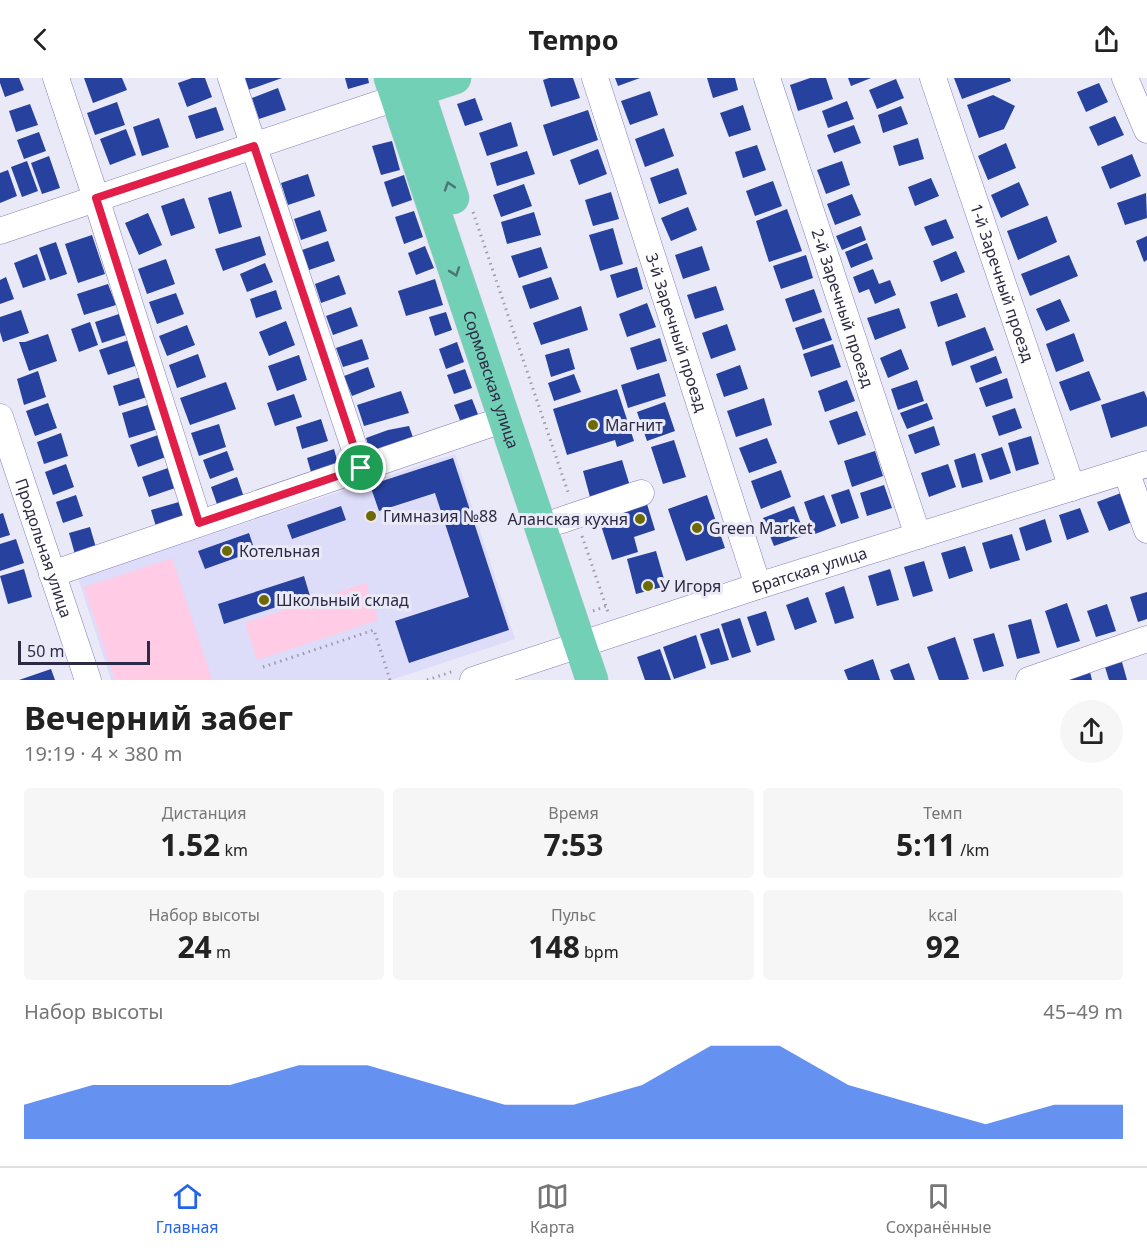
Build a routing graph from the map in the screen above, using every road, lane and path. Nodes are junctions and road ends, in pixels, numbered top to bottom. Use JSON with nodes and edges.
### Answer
{"nodes":[{"id":1,"x":56,"y":78,"type":"edge"},
{"id":2,"x":231,"y":78,"type":"edge"},
{"id":3,"x":455,"y":78,"type":"edge"},
{"id":4,"x":595,"y":78,"type":"edge"},
{"id":5,"x":767,"y":78,"type":"edge"},
{"id":6,"x":933,"y":78,"type":"edge"},
{"id":7,"x":1125,"y":78,"type":"edge"},
{"id":8,"x":405,"y":86,"type":"edge"},
{"id":9,"x":1147,"y":130,"type":"edge"},
{"id":10,"x":254,"y":146,"type":"junction"},
{"id":11,"x":96,"y":198,"type":"junction"},
{"id":12,"x":472,"y":206,"type":"dead end"},
{"id":13,"x":0,"y":231,"type":"edge"},
{"id":14,"x":0,"y":417,"type":"edge"},
{"id":15,"x":505,"y":419,"type":"junction"},
{"id":16,"x":361,"y":468,"type":"junction"},
{"id":17,"x":1136,"y":468,"type":"edge"},
{"id":18,"x":1072,"y":488,"type":"junction"},
{"id":19,"x":641,"y":493,"type":"dead end"},
{"id":20,"x":567,"y":518,"type":"junction"},
{"id":21,"x":199,"y":523,"type":"junction"},
{"id":22,"x":1147,"y":530,"type":"edge"},
{"id":23,"x":918,"y":536,"type":"junction"},
{"id":24,"x":52,"y":574,"type":"junction"},
{"id":25,"x":758,"y":586,"type":"junction"},
{"id":26,"x":1147,"y":639,"type":"edge"},
{"id":27,"x":598,"y":640,"type":"junction"},
{"id":28,"x":263,"y":667,"type":"dead end"},
{"id":29,"x":88,"y":680,"type":"edge"},
{"id":30,"x":390,"y":680,"type":"edge"},
{"id":31,"x":473,"y":680,"type":"edge"},
{"id":32,"x":592,"y":680,"type":"edge"},
{"id":33,"x":612,"y":680,"type":"edge"},
{"id":34,"x":1029,"y":680,"type":"edge"}],
"edges":[{"from":1,"to":11,"type":"street"},
{"from":2,"to":10,"type":"street"},
{"from":3,"to":8,"type":"main road"},
{"from":4,"to":25,"type":"street","name":"3-й Заречный проезд"},
{"from":5,"to":23,"type":"street","name":"2-й Заречный проезд"},
{"from":6,"to":18,"type":"street","name":"1-й Заречный проезд"},
{"from":7,"to":9,"type":"street"},
{"from":8,"to":10,"type":"street"},
{"from":8,"to":15,"type":"main road","name":"Сормовская улица","one_way":true},
{"from":20,"to":8,"type":"main road","name":"Сормовская улица","one_way":true},
{"from":10,"to":11,"type":"street"},
{"from":10,"to":16,"type":"street"},
{"from":11,"to":13,"type":"street"},
{"from":11,"to":21,"type":"street"},
{"from":12,"to":20,"type":"path"},
{"from":14,"to":24,"type":"street","name":"Продольная улица"},
{"from":15,"to":16,"type":"street"},
{"from":15,"to":27,"type":"main road","name":"Сормовская улица"},
{"from":16,"to":21,"type":"street"},
{"from":17,"to":18,"type":"street","name":"Братская улица"},
{"from":17,"to":22,"type":"street"},
{"from":18,"to":23,"type":"street","name":"Братская улица"},
{"from":19,"to":20,"type":"street"},
{"from":20,"to":27,"type":"main road","name":"Сормовская улица"},
{"from":20,"to":27,"type":"path"},
{"from":21,"to":24,"type":"street"},
{"from":23,"to":25,"type":"street","name":"Братская улица"},
{"from":24,"to":29,"type":"street","name":"Продольная улица"},
{"from":25,"to":27,"type":"street","name":"Братская улица"},
{"from":26,"to":34,"type":"street"},
{"from":27,"to":31,"type":"street","name":"Братская улица"},
{"from":27,"to":32,"type":"main road","name":"Сормовская улица"},
{"from":27,"to":33,"type":"main road","name":"Сормовская улица"},
{"from":28,"to":30,"type":"path"}]}
